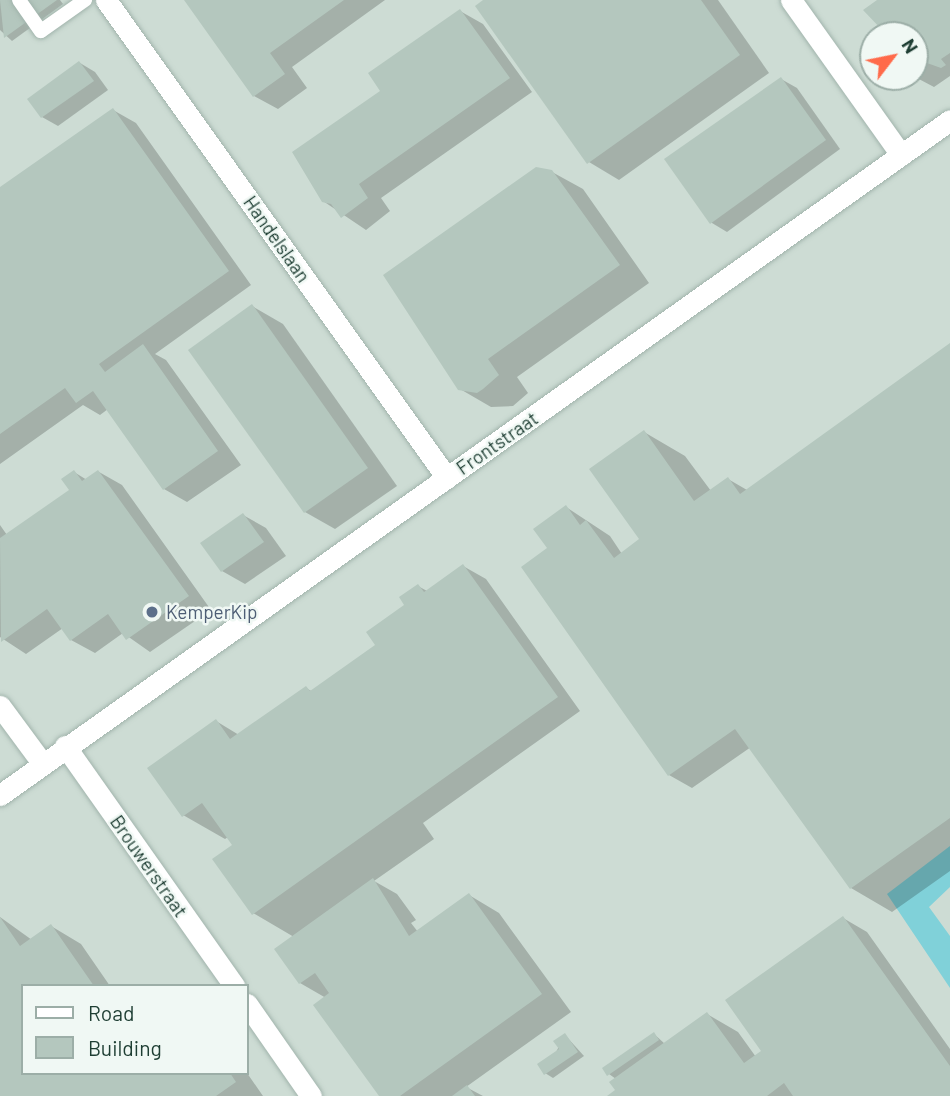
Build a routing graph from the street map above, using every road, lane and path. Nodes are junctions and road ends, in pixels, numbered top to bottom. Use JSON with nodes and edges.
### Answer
{"nodes":[{"id":1,"x":19,"y":0,"type":"edge"},
{"id":2,"x":85,"y":0,"type":"edge"},
{"id":3,"x":106,"y":0,"type":"edge"},
{"id":4,"x":791,"y":0,"type":"edge"},
{"id":5,"x":950,"y":120,"type":"edge"},
{"id":6,"x":901,"y":155,"type":"junction"},
{"id":7,"x":447,"y":478,"type":"junction"},
{"id":8,"x":0,"y":706,"type":"edge"},
{"id":9,"x":65,"y":746,"type":"junction"},
{"id":10,"x":42,"y":763,"type":"junction"},
{"id":11,"x":0,"y":795,"type":"edge"},
{"id":12,"x":233,"y":984,"type":"edge"},
{"id":13,"x":248,"y":1005,"type":"edge"},
{"id":14,"x":312,"y":1096,"type":"edge"}],
"edges":[{"from":1,"to":2,"type":"lane"},
{"from":3,"to":7,"type":"street","name":"Handelslaan"},
{"from":4,"to":6,"type":"street"},
{"from":5,"to":6,"type":"street","name":"Frontstraat"},
{"from":6,"to":7,"type":"street","name":"Frontstraat"},
{"from":7,"to":9,"type":"street","name":"Frontstraat"},
{"from":8,"to":10,"type":"street"},
{"from":9,"to":10,"type":"street","name":"Frontstraat"},
{"from":9,"to":12,"type":"street","name":"Brouwerstraat"},
{"from":10,"to":11,"type":"street","name":"Frontstraat"},
{"from":13,"to":14,"type":"street"}]}
